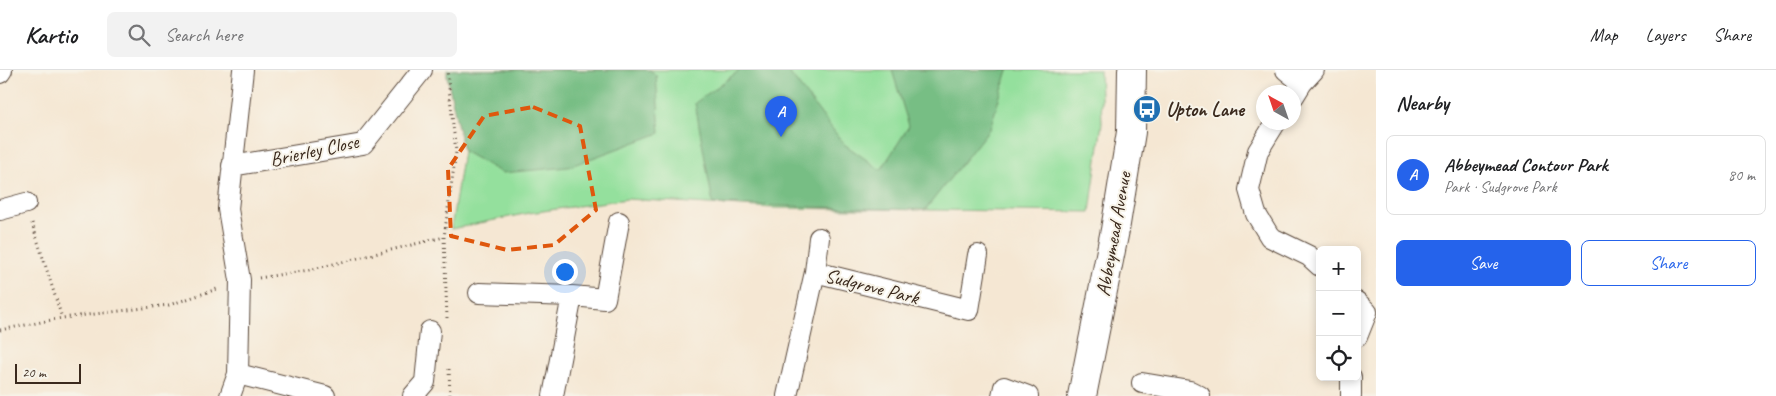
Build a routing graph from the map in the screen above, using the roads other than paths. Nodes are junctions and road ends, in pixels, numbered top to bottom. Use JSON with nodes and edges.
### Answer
{"nodes":[{"id":1,"x":2,"y":70,"type":"edge"},
{"id":2,"x":243,"y":70,"type":"edge"},
{"id":3,"x":422,"y":70,"type":"edge"},
{"id":4,"x":1132,"y":70,"type":"edge"},
{"id":5,"x":1286,"y":70,"type":"edge"},
{"id":6,"x":0,"y":73,"type":"edge"},
{"id":7,"x":1303,"y":83,"type":"edge"},
{"id":8,"x":1271,"y":130,"type":"edge"},
{"id":9,"x":232,"y":166,"type":"junction"},
{"id":10,"x":26,"y":203,"type":"road end"},
{"id":11,"x":0,"y":210,"type":"edge"},
{"id":12,"x":619,"y":222,"type":"dead end"},
{"id":13,"x":819,"y":238,"type":"dead end"},
{"id":14,"x":978,"y":255,"type":"dead end"},
{"id":15,"x":1316,"y":262,"type":"edge"},
{"id":16,"x":815,"y":272,"type":"junction"},
{"id":17,"x":479,"y":293,"type":"dead end"},
{"id":18,"x":572,"y":296,"type":"junction"},
{"id":19,"x":1362,"y":307,"type":"edge"},
{"id":20,"x":439,"y":329,"type":"road end"},
{"id":21,"x":1357,"y":336,"type":"edge"},
{"id":22,"x":238,"y":374,"type":"junction"},
{"id":23,"x":1351,"y":381,"type":"edge"},
{"id":24,"x":1142,"y":383,"type":"dead end"},
{"id":25,"x":230,"y":396,"type":"edge"},
{"id":26,"x":325,"y":396,"type":"edge"},
{"id":27,"x":413,"y":396,"type":"edge"},
{"id":28,"x":553,"y":396,"type":"edge"},
{"id":29,"x":787,"y":396,"type":"edge"},
{"id":30,"x":1002,"y":396,"type":"edge"},
{"id":31,"x":1028,"y":396,"type":"edge"},
{"id":32,"x":1082,"y":396,"type":"edge"},
{"id":33,"x":1200,"y":396,"type":"edge"},
{"id":34,"x":1351,"y":396,"type":"edge"}],
"edges":[{"from":1,"to":6,"type":"street"},
{"from":2,"to":9,"type":"street"},
{"from":3,"to":9,"type":"street","name":"Brierley Close"},
{"from":4,"to":32,"type":"street","name":"Abbeymead Avenue"},
{"from":5,"to":7,"type":"street"},
{"from":8,"to":15,"type":"street"},
{"from":9,"to":22,"type":"street"},
{"from":10,"to":11,"type":"street"},
{"from":12,"to":18,"type":"street"},
{"from":13,"to":16,"type":"street"},
{"from":14,"to":16,"type":"street","name":"Sudgrove Park"},
{"from":16,"to":29,"type":"street","name":"Sudgrove Park"},
{"from":17,"to":18,"type":"street"},
{"from":18,"to":28,"type":"street"},
{"from":19,"to":21,"type":"street"},
{"from":20,"to":27,"type":"street"},
{"from":22,"to":25,"type":"street"},
{"from":22,"to":26,"type":"street"},
{"from":23,"to":34,"type":"street"},
{"from":24,"to":33,"type":"street"},
{"from":30,"to":31,"type":"street"}]}
